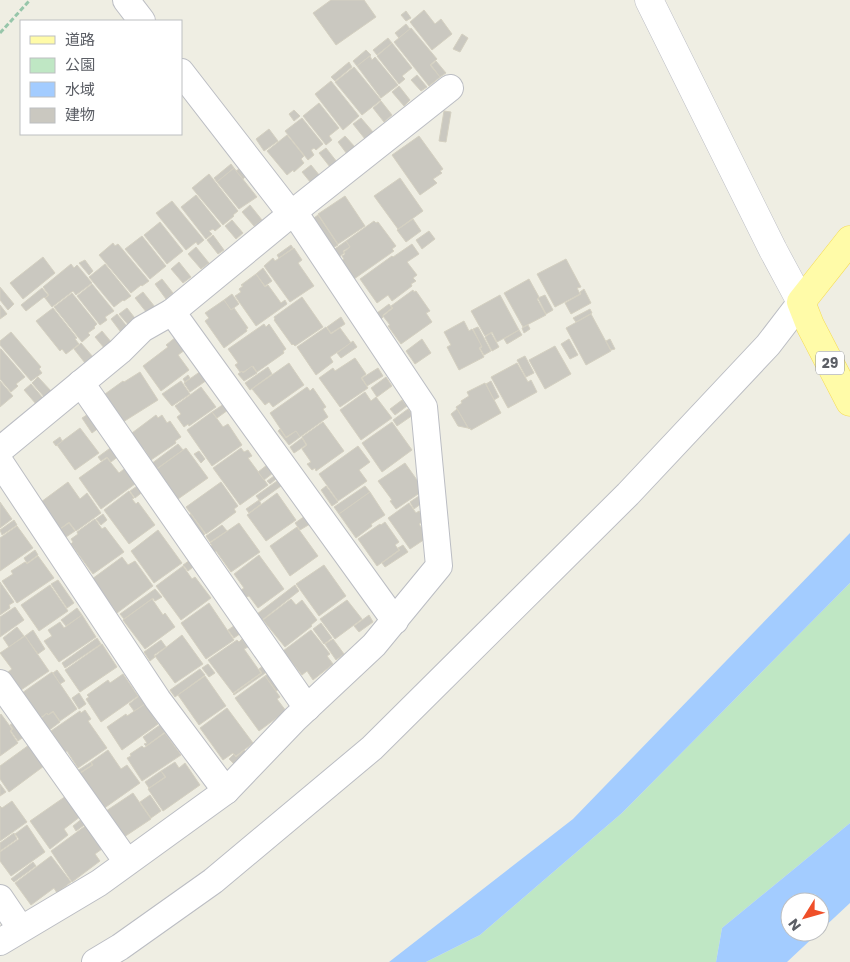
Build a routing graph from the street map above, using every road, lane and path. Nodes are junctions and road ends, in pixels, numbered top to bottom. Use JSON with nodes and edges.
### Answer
{"nodes":[{"id":1,"x":30,"y":0,"type":"edge"},
{"id":2,"x":126,"y":0,"type":"edge"},
{"id":3,"x":649,"y":0,"type":"edge"},
{"id":4,"x":141,"y":20,"type":"edge"},
{"id":5,"x":0,"y":34,"type":"edge"},
{"id":6,"x":182,"y":73,"type":"edge"},
{"id":7,"x":450,"y":88,"type":"dead end"},
{"id":8,"x":291,"y":214,"type":"junction"},
{"id":9,"x":850,"y":240,"type":"edge"},
{"id":10,"x":172,"y":312,"type":"junction"},
{"id":11,"x":806,"y":314,"type":"junction"},
{"id":12,"x":81,"y":383,"type":"junction"},
{"id":13,"x":850,"y":402,"type":"edge"},
{"id":14,"x":0,"y":450,"type":"edge"},
{"id":15,"x":0,"y":462,"type":"edge"},
{"id":16,"x":395,"y":621,"type":"junction"},
{"id":17,"x":0,"y":683,"type":"edge"},
{"id":18,"x":308,"y":708,"type":"junction"},
{"id":19,"x":226,"y":791,"type":"junction"},
{"id":20,"x":127,"y":862,"type":"junction"},
{"id":21,"x":0,"y":898,"type":"edge"},
{"id":22,"x":11,"y":935,"type":"edge"},
{"id":23,"x":95,"y":962,"type":"edge"}],
"edges":[{"from":1,"to":5,"type":"path"},
{"from":2,"to":4,"type":"street"},
{"from":3,"to":11,"type":"street"},
{"from":6,"to":8,"type":"street"},
{"from":7,"to":8,"type":"street"},
{"from":8,"to":10,"type":"street"},
{"from":8,"to":16,"type":"street"},
{"from":9,"to":11,"type":"main road"},
{"from":10,"to":12,"type":"street"},
{"from":10,"to":16,"type":"street"},
{"from":11,"to":13,"type":"main road","number":"29"},
{"from":11,"to":23,"type":"street"},
{"from":12,"to":14,"type":"street"},
{"from":12,"to":18,"type":"street"},
{"from":15,"to":19,"type":"street"},
{"from":16,"to":18,"type":"street"},
{"from":17,"to":20,"type":"street"},
{"from":18,"to":19,"type":"street"},
{"from":19,"to":20,"type":"street"},
{"from":20,"to":22,"type":"street"},
{"from":21,"to":22,"type":"street"}]}
